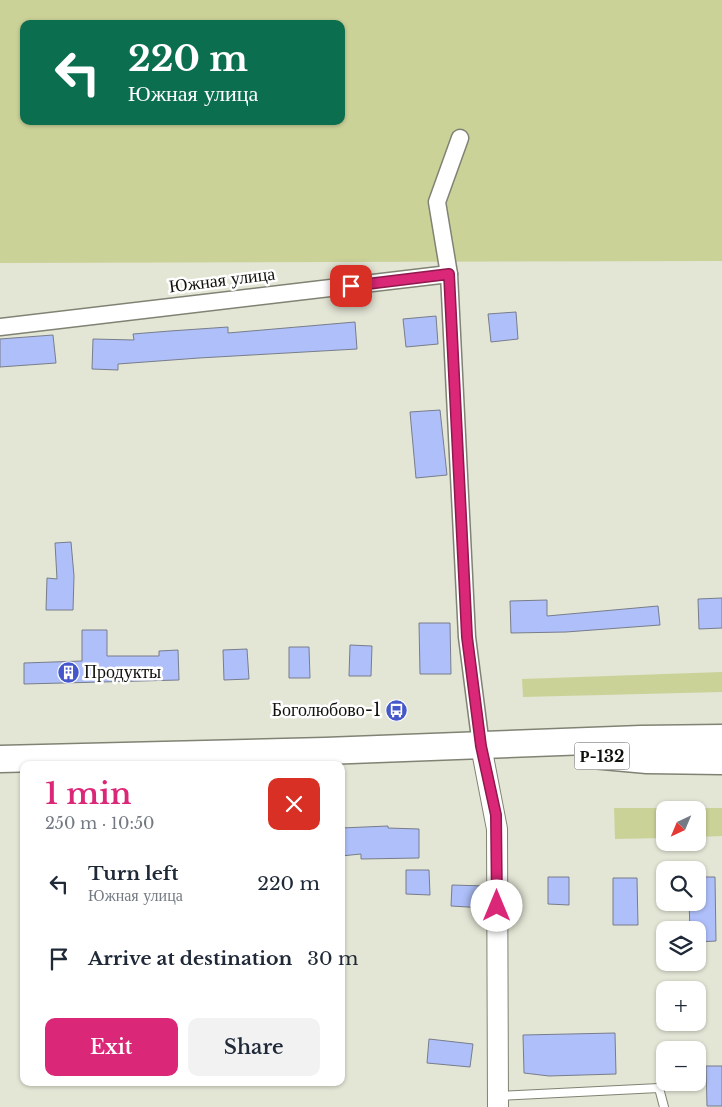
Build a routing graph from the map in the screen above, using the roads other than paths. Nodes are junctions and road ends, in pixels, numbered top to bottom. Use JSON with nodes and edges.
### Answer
{"nodes":[{"id":1,"x":460,"y":138,"type":"dead end"},
{"id":2,"x":449,"y":274,"type":"junction"},
{"id":3,"x":0,"y":327,"type":"edge"},
{"id":4,"x":722,"y":738,"type":"edge"},
{"id":5,"x":481,"y":746,"type":"junction"},
{"id":6,"x":0,"y":759,"type":"edge"},
{"id":7,"x":722,"y":760,"type":"edge"},
{"id":8,"x":498,"y":1102,"type":"edge"},
{"id":9,"x":664,"y":1107,"type":"edge"}],
"edges":[{"from":1,"to":2,"type":"street"},
{"from":2,"to":3,"type":"street","name":"Южная улица"},
{"from":2,"to":5,"type":"street"},
{"from":4,"to":5,"type":"highway","number":"Р-132"},
{"from":5,"to":6,"type":"highway","number":"Р-132"},
{"from":5,"to":7,"type":"highway","number":"Р-132"},
{"from":5,"to":8,"type":"street"},
{"from":8,"to":9,"type":"lane"}]}
